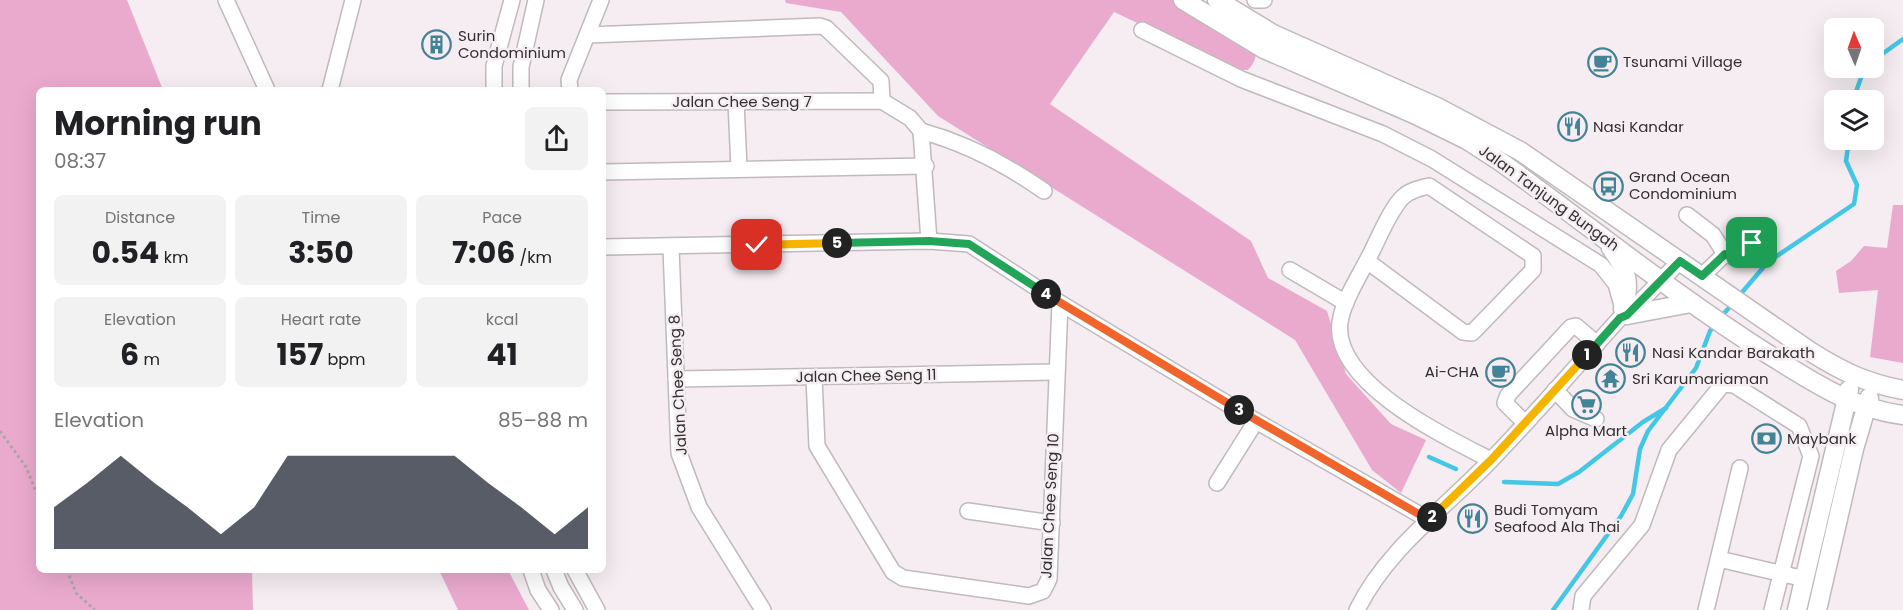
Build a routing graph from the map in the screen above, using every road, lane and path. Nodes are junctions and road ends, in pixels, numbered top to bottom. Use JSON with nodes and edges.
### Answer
{"nodes":[{"id":1,"x":226,"y":0,"type":"edge"},
{"id":2,"x":353,"y":0,"type":"edge"},
{"id":3,"x":512,"y":0,"type":"edge"},
{"id":4,"x":536,"y":0,"type":"edge"},
{"id":5,"x":601,"y":0,"type":"edge"},
{"id":6,"x":1183,"y":0,"type":"edge"},
{"id":7,"x":1255,"y":0,"type":"edge"},
{"id":8,"x":1264,"y":0,"type":"edge"},
{"id":9,"x":1221,"y":1,"type":"edge"},
{"id":10,"x":1142,"y":30,"type":"dead end"},
{"id":11,"x":588,"y":35,"type":"junction"},
{"id":12,"x":266,"y":87,"type":"edge"},
{"id":13,"x":331,"y":87,"type":"edge"},
{"id":14,"x":494,"y":87,"type":"edge"},
{"id":15,"x":521,"y":87,"type":"edge"},
{"id":16,"x":570,"y":87,"type":"edge"},
{"id":17,"x":882,"y":101,"type":"junction"},
{"id":18,"x":606,"y":102,"type":"edge"},
{"id":19,"x":736,"y":102,"type":"junction"},
{"id":20,"x":921,"y":131,"type":"junction"},
{"id":21,"x":926,"y":166,"type":"junction"},
{"id":22,"x":739,"y":168,"type":"junction"},
{"id":23,"x":606,"y":172,"type":"edge"},
{"id":24,"x":1044,"y":191,"type":"dead end"},
{"id":25,"x":1687,"y":215,"type":"dead end"},
{"id":26,"x":1599,"y":233,"type":"junction"},
{"id":27,"x":929,"y":241,"type":"junction"},
{"id":28,"x":1752,"y":243,"type":"dead end"},
{"id":29,"x":606,"y":247,"type":"edge"},
{"id":30,"x":671,"y":248,"type":"junction"},
{"id":31,"x":1725,"y":254,"type":"junction"},
{"id":32,"x":1676,"y":259,"type":"junction"},
{"id":33,"x":1367,"y":261,"type":"junction"},
{"id":34,"x":1290,"y":270,"type":"dead end"},
{"id":35,"x":1658,"y":279,"type":"junction"},
{"id":36,"x":1708,"y":281,"type":"junction"},
{"id":37,"x":1060,"y":303,"type":"junction"},
{"id":38,"x":1346,"y":303,"type":"junction"},
{"id":39,"x":1694,"y":305,"type":"junction"},
{"id":40,"x":1623,"y":314,"type":"junction"},
{"id":41,"x":1597,"y":344,"type":"junction"},
{"id":42,"x":1056,"y":372,"type":"junction"},
{"id":43,"x":1853,"y":377,"type":"junction"},
{"id":44,"x":814,"y":378,"type":"junction"},
{"id":45,"x":676,"y":379,"type":"junction"},
{"id":46,"x":1874,"y":385,"type":"junction"},
{"id":47,"x":1555,"y":390,"type":"junction"},
{"id":48,"x":1903,"y":390,"type":"edge"},
{"id":49,"x":1846,"y":400,"type":"junction"},
{"id":50,"x":1866,"y":408,"type":"junction"},
{"id":51,"x":1903,"y":415,"type":"edge"},
{"id":52,"x":1596,"y":419,"type":"dead end"},
{"id":53,"x":1256,"y":421,"type":"junction"},
{"id":54,"x":1525,"y":423,"type":"junction"},
{"id":55,"x":0,"y":431,"type":"edge"},
{"id":56,"x":1491,"y":460,"type":"junction"},
{"id":57,"x":1740,"y":468,"type":"dead end"},
{"id":58,"x":1217,"y":483,"type":"dead end"},
{"id":59,"x":36,"y":492,"type":"edge"},
{"id":60,"x":969,"y":511,"type":"dead end"},
{"id":61,"x":1429,"y":520,"type":"junction"},
{"id":62,"x":1052,"y":523,"type":"junction"},
{"id":63,"x":1719,"y":559,"type":"junction"},
{"id":64,"x":68,"y":573,"type":"edge"},
{"id":65,"x":532,"y":573,"type":"edge"},
{"id":66,"x":555,"y":573,"type":"edge"},
{"id":67,"x":577,"y":573,"type":"edge"},
{"id":68,"x":1781,"y":573,"type":"junction"},
{"id":69,"x":1805,"y":579,"type":"junction"},
{"id":70,"x":95,"y":610,"type":"edge"},
{"id":71,"x":551,"y":610,"type":"edge"},
{"id":72,"x":575,"y":610,"type":"edge"},
{"id":73,"x":597,"y":610,"type":"edge"},
{"id":74,"x":763,"y":610,"type":"edge"},
{"id":75,"x":1357,"y":610,"type":"edge"},
{"id":76,"x":1581,"y":610,"type":"edge"},
{"id":77,"x":1706,"y":610,"type":"edge"},
{"id":78,"x":1772,"y":610,"type":"edge"},
{"id":79,"x":1797,"y":610,"type":"edge"},
{"id":80,"x":1817,"y":610,"type":"edge"}],
"edges":[{"from":1,"to":12,"type":"street"},
{"from":2,"to":13,"type":"street"},
{"from":3,"to":14,"type":"street"},
{"from":4,"to":15,"type":"street"},
{"from":5,"to":11,"type":"street"},
{"from":6,"to":26,"type":"main road","name":"Jalan Tanjung Bungah"},
{"from":7,"to":8,"type":"street"},
{"from":9,"to":32,"type":"main road","name":"Jalan Tanjung Bungah"},
{"from":10,"to":40,"type":"street"},
{"from":11,"to":16,"type":"street"},
{"from":11,"to":17,"type":"street"},
{"from":17,"to":19,"type":"street","name":"Jalan Chee Seng 7"},
{"from":17,"to":20,"type":"street"},
{"from":18,"to":19,"type":"street","name":"Jalan Chee Seng 7"},
{"from":19,"to":22,"type":"street"},
{"from":20,"to":21,"type":"street"},
{"from":20,"to":24,"type":"street"},
{"from":21,"to":22,"type":"street"},
{"from":21,"to":27,"type":"street"},
{"from":22,"to":23,"type":"street"},
{"from":25,"to":31,"type":"street"},
{"from":26,"to":35,"type":"main road","name":"Jalan Tanjung Bungah"},
{"from":26,"to":40,"type":"main road"},
{"from":27,"to":30,"type":"street"},
{"from":27,"to":37,"type":"street"},
{"from":28,"to":31,"type":"street"},
{"from":29,"to":30,"type":"street"},
{"from":30,"to":45,"type":"street","name":"Jalan Chee Seng 8"},
{"from":31,"to":36,"type":"street"},
{"from":32,"to":35,"type":"street"},
{"from":32,"to":36,"type":"main road","name":"Jalan Tanjung Bungah"},
{"from":33,"to":33,"type":"street"},
{"from":33,"to":38,"type":"street"},
{"from":34,"to":38,"type":"street"},
{"from":35,"to":39,"type":"main road","name":"Jalan Tanjung Bungah"},
{"from":35,"to":40,"type":"street"},
{"from":36,"to":43,"type":"main road","name":"Jalan Tanjung Bungah"},
{"from":37,"to":42,"type":"street","name":"Jalan Chee Seng 10"},
{"from":37,"to":53,"type":"street"},
{"from":38,"to":56,"type":"street"},
{"from":39,"to":40,"type":"main road"},
{"from":39,"to":49,"type":"main road","name":"Jalan Tanjung Bungah"},
{"from":40,"to":41,"type":"street"},
{"from":41,"to":47,"type":"street"},
{"from":41,"to":54,"type":"street"},
{"from":42,"to":44,"type":"street","name":"Jalan Chee Seng 11"},
{"from":42,"to":62,"type":"street","name":"Jalan Chee Seng 10"},
{"from":43,"to":46,"type":"main road","name":"Jalan Tanjung Bungah"},
{"from":43,"to":49,"type":"main road"},
{"from":44,"to":45,"type":"street","name":"Jalan Chee Seng 11"},
{"from":44,"to":62,"type":"street","name":"Jalan Chee Seng 10"},
{"from":45,"to":74,"type":"street","name":"Jalan Chee Seng 8"},
{"from":46,"to":48,"type":"main road","name":"Jalan Tanjung Bungah"},
{"from":46,"to":50,"type":"main road"},
{"from":47,"to":52,"type":"street"},
{"from":47,"to":54,"type":"street"},
{"from":49,"to":50,"type":"main road","name":"Jalan Tanjung Bungah"},
{"from":49,"to":69,"type":"main road"},
{"from":50,"to":51,"type":"main road","name":"Jalan Tanjung Bungah"},
{"from":50,"to":80,"type":"main road"},
{"from":53,"to":58,"type":"street"},
{"from":53,"to":61,"type":"street"},
{"from":54,"to":56,"type":"street"},
{"from":55,"to":59,"type":"path"},
{"from":56,"to":61,"type":"street"},
{"from":57,"to":63,"type":"street"},
{"from":60,"to":62,"type":"street"},
{"from":61,"to":75,"type":"street"},
{"from":63,"to":68,"type":"street"},
{"from":63,"to":77,"type":"street"},
{"from":64,"to":70,"type":"path"},
{"from":65,"to":71,"type":"street"},
{"from":66,"to":72,"type":"street"},
{"from":67,"to":73,"type":"street"},
{"from":68,"to":69,"type":"street"},
{"from":68,"to":76,"type":"street"},
{"from":68,"to":78,"type":"street"},
{"from":69,"to":79,"type":"main road"}]}
